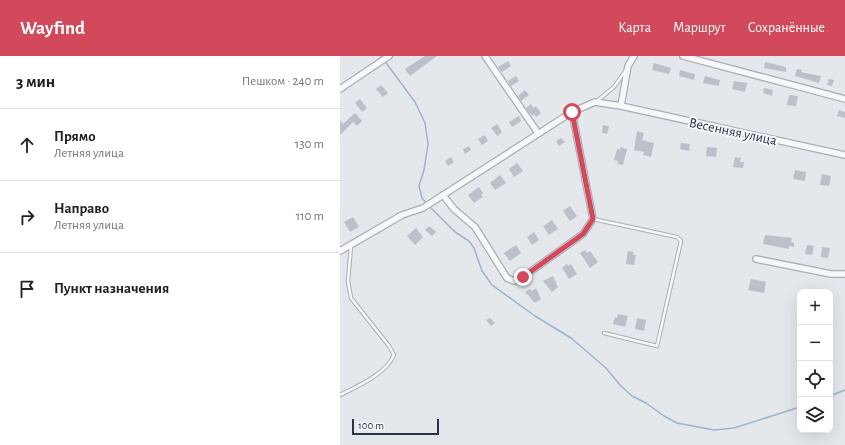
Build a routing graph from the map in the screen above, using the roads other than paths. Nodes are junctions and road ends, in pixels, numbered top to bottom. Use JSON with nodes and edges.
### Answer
{"nodes":[{"id":1,"x":485,"y":56,"type":"edge"},
{"id":2,"x":634,"y":56,"type":"edge"},
{"id":3,"x":683,"y":56,"type":"edge"},
{"id":4,"x":388,"y":57,"type":"edge"},
{"id":5,"x":628,"y":66,"type":"junction"},
{"id":6,"x":340,"y":89,"type":"edge"},
{"id":7,"x":845,"y":99,"type":"edge"},
{"id":8,"x":595,"y":102,"type":"junction"},
{"id":9,"x":621,"y":106,"type":"junction"},
{"id":10,"x":572,"y":112,"type":"junction"},
{"id":11,"x":538,"y":133,"type":"junction"},
{"id":12,"x":845,"y":155,"type":"edge"},
{"id":13,"x":443,"y":196,"type":"junction"},
{"id":14,"x":593,"y":219,"type":"junction"},
{"id":15,"x":351,"y":245,"type":"junction"},
{"id":16,"x":340,"y":251,"type":"edge"},
{"id":17,"x":756,"y":258,"type":"dead end"},
{"id":18,"x":845,"y":274,"type":"edge"},
{"id":19,"x":604,"y":333,"type":"dead end"},
{"id":20,"x":340,"y":395,"type":"edge"}],
"edges":[{"from":1,"to":11,"type":"street"},
{"from":2,"to":5,"type":"street"},
{"from":3,"to":7,"type":"street"},
{"from":4,"to":6,"type":"street"},
{"from":5,"to":8,"type":"lane"},
{"from":5,"to":9,"type":"street"},
{"from":8,"to":9,"type":"street","name":"Весенняя улица"},
{"from":8,"to":10,"type":"street"},
{"from":9,"to":12,"type":"street","name":"Весенняя улица"},
{"from":10,"to":11,"type":"street"},
{"from":10,"to":14,"type":"street"},
{"from":11,"to":13,"type":"street"},
{"from":13,"to":14,"type":"street"},
{"from":13,"to":15,"type":"street"},
{"from":14,"to":19,"type":"lane"},
{"from":15,"to":16,"type":"street"},
{"from":15,"to":20,"type":"lane"},
{"from":17,"to":18,"type":"street"}]}
